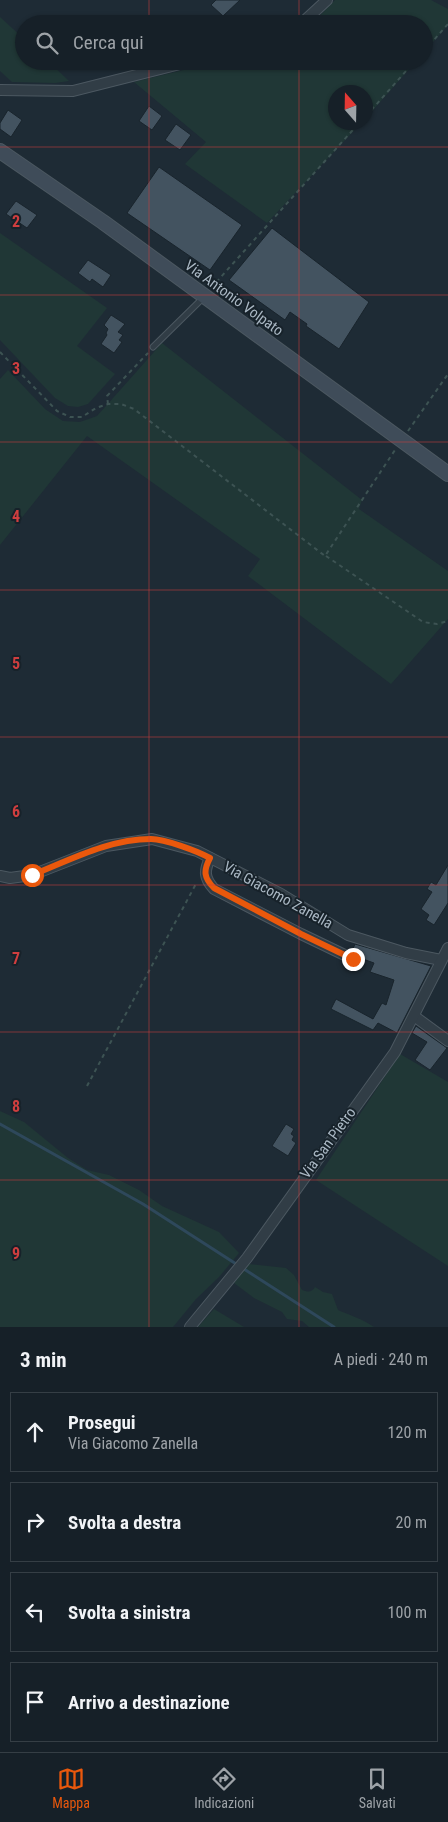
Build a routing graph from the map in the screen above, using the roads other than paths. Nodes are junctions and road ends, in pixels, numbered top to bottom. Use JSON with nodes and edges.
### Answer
{"nodes":[{"id":1,"x":327,"y":0,"type":"edge"},
{"id":2,"x":311,"y":15,"type":"edge"},
{"id":3,"x":156,"y":70,"type":"edge"},
{"id":4,"x":0,"y":90,"type":"edge"},
{"id":5,"x":0,"y":151,"type":"edge"},
{"id":6,"x":204,"y":296,"type":"junction"},
{"id":7,"x":153,"y":347,"type":"road end"},
{"id":8,"x":448,"y":474,"type":"edge"},
{"id":9,"x":210,"y":858,"type":"junction"},
{"id":10,"x":0,"y":876,"type":"edge"},
{"id":11,"x":448,"y":948,"type":"edge"},
{"id":12,"x":353,"y":959,"type":"dead end"},
{"id":13,"x":442,"y":960,"type":"junction"},
{"id":14,"x":414,"y":1016,"type":"junction"},
{"id":15,"x":448,"y":1041,"type":"edge"},
{"id":16,"x":190,"y":1327,"type":"edge"}],
"edges":[{"from":1,"to":2,"type":"street"},
{"from":3,"to":4,"type":"street"},
{"from":5,"to":6,"type":"street","name":"Via Antonio Volpato"},
{"from":6,"to":7,"type":"lane"},
{"from":6,"to":8,"type":"street","name":"Via Antonio Volpato"},
{"from":9,"to":10,"type":"street","name":"Via Giacomo Zanella"},
{"from":9,"to":12,"type":"street"},
{"from":9,"to":13,"type":"street","name":"Via Giacomo Zanella"},
{"from":11,"to":13,"type":"street","name":"Via San Pietro"},
{"from":13,"to":14,"type":"street","name":"Via San Pietro"},
{"from":14,"to":15,"type":"street"},
{"from":14,"to":16,"type":"street","name":"Via San Pietro"}]}
